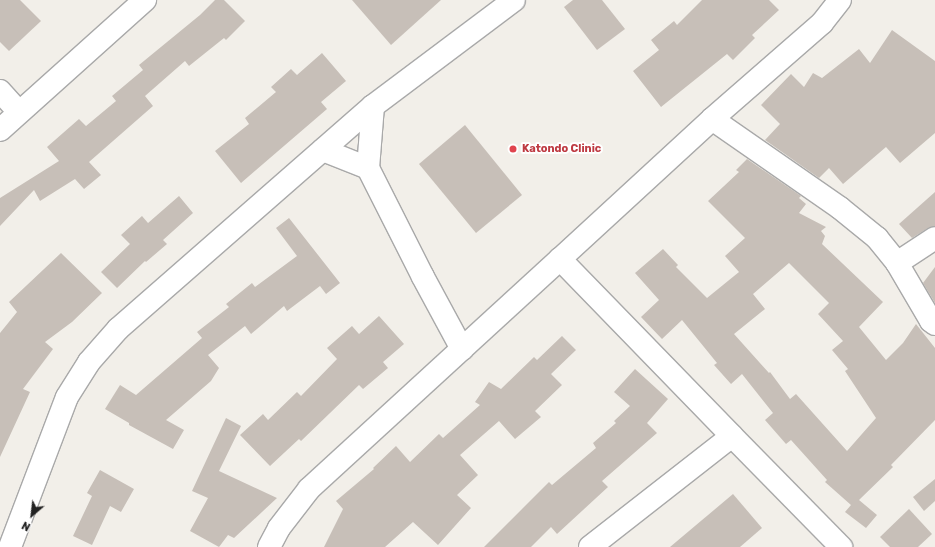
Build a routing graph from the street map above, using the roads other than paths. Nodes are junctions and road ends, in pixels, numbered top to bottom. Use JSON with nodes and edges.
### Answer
{"nodes":[{"id":1,"x":145,"y":0,"type":"edge"},
{"id":2,"x":514,"y":0,"type":"edge"},
{"id":3,"x":840,"y":0,"type":"edge"},
{"id":4,"x":0,"y":91,"type":"edge"},
{"id":5,"x":373,"y":106,"type":"junction"},
{"id":6,"x":19,"y":112,"type":"junction"},
{"id":7,"x":712,"y":119,"type":"junction"},
{"id":8,"x":0,"y":130,"type":"edge"},
{"id":9,"x":323,"y":150,"type":"junction"},
{"id":10,"x":368,"y":168,"type":"junction"},
{"id":11,"x":935,"y":238,"type":"edge"},
{"id":12,"x":560,"y":260,"type":"junction"},
{"id":13,"x":897,"y":263,"type":"junction"},
{"id":14,"x":935,"y":324,"type":"edge"},
{"id":15,"x":462,"y":350,"type":"junction"},
{"id":16,"x":732,"y":436,"type":"junction"},
{"id":17,"x":10,"y":547,"type":"edge"},
{"id":18,"x":269,"y":547,"type":"edge"},
{"id":19,"x":590,"y":547,"type":"edge"},
{"id":20,"x":841,"y":547,"type":"edge"}],
"edges":[{"from":1,"to":6,"type":"street"},
{"from":2,"to":5,"type":"street"},
{"from":3,"to":7,"type":"street"},
{"from":4,"to":6,"type":"street"},
{"from":5,"to":9,"type":"street"},
{"from":5,"to":10,"type":"street"},
{"from":6,"to":8,"type":"street"},
{"from":7,"to":12,"type":"street"},
{"from":7,"to":13,"type":"street"},
{"from":9,"to":10,"type":"street"},
{"from":9,"to":17,"type":"street"},
{"from":10,"to":15,"type":"street"},
{"from":11,"to":13,"type":"street"},
{"from":12,"to":15,"type":"street"},
{"from":12,"to":16,"type":"street"},
{"from":13,"to":14,"type":"street"},
{"from":15,"to":18,"type":"street"},
{"from":16,"to":19,"type":"street"},
{"from":16,"to":20,"type":"street"}]}
